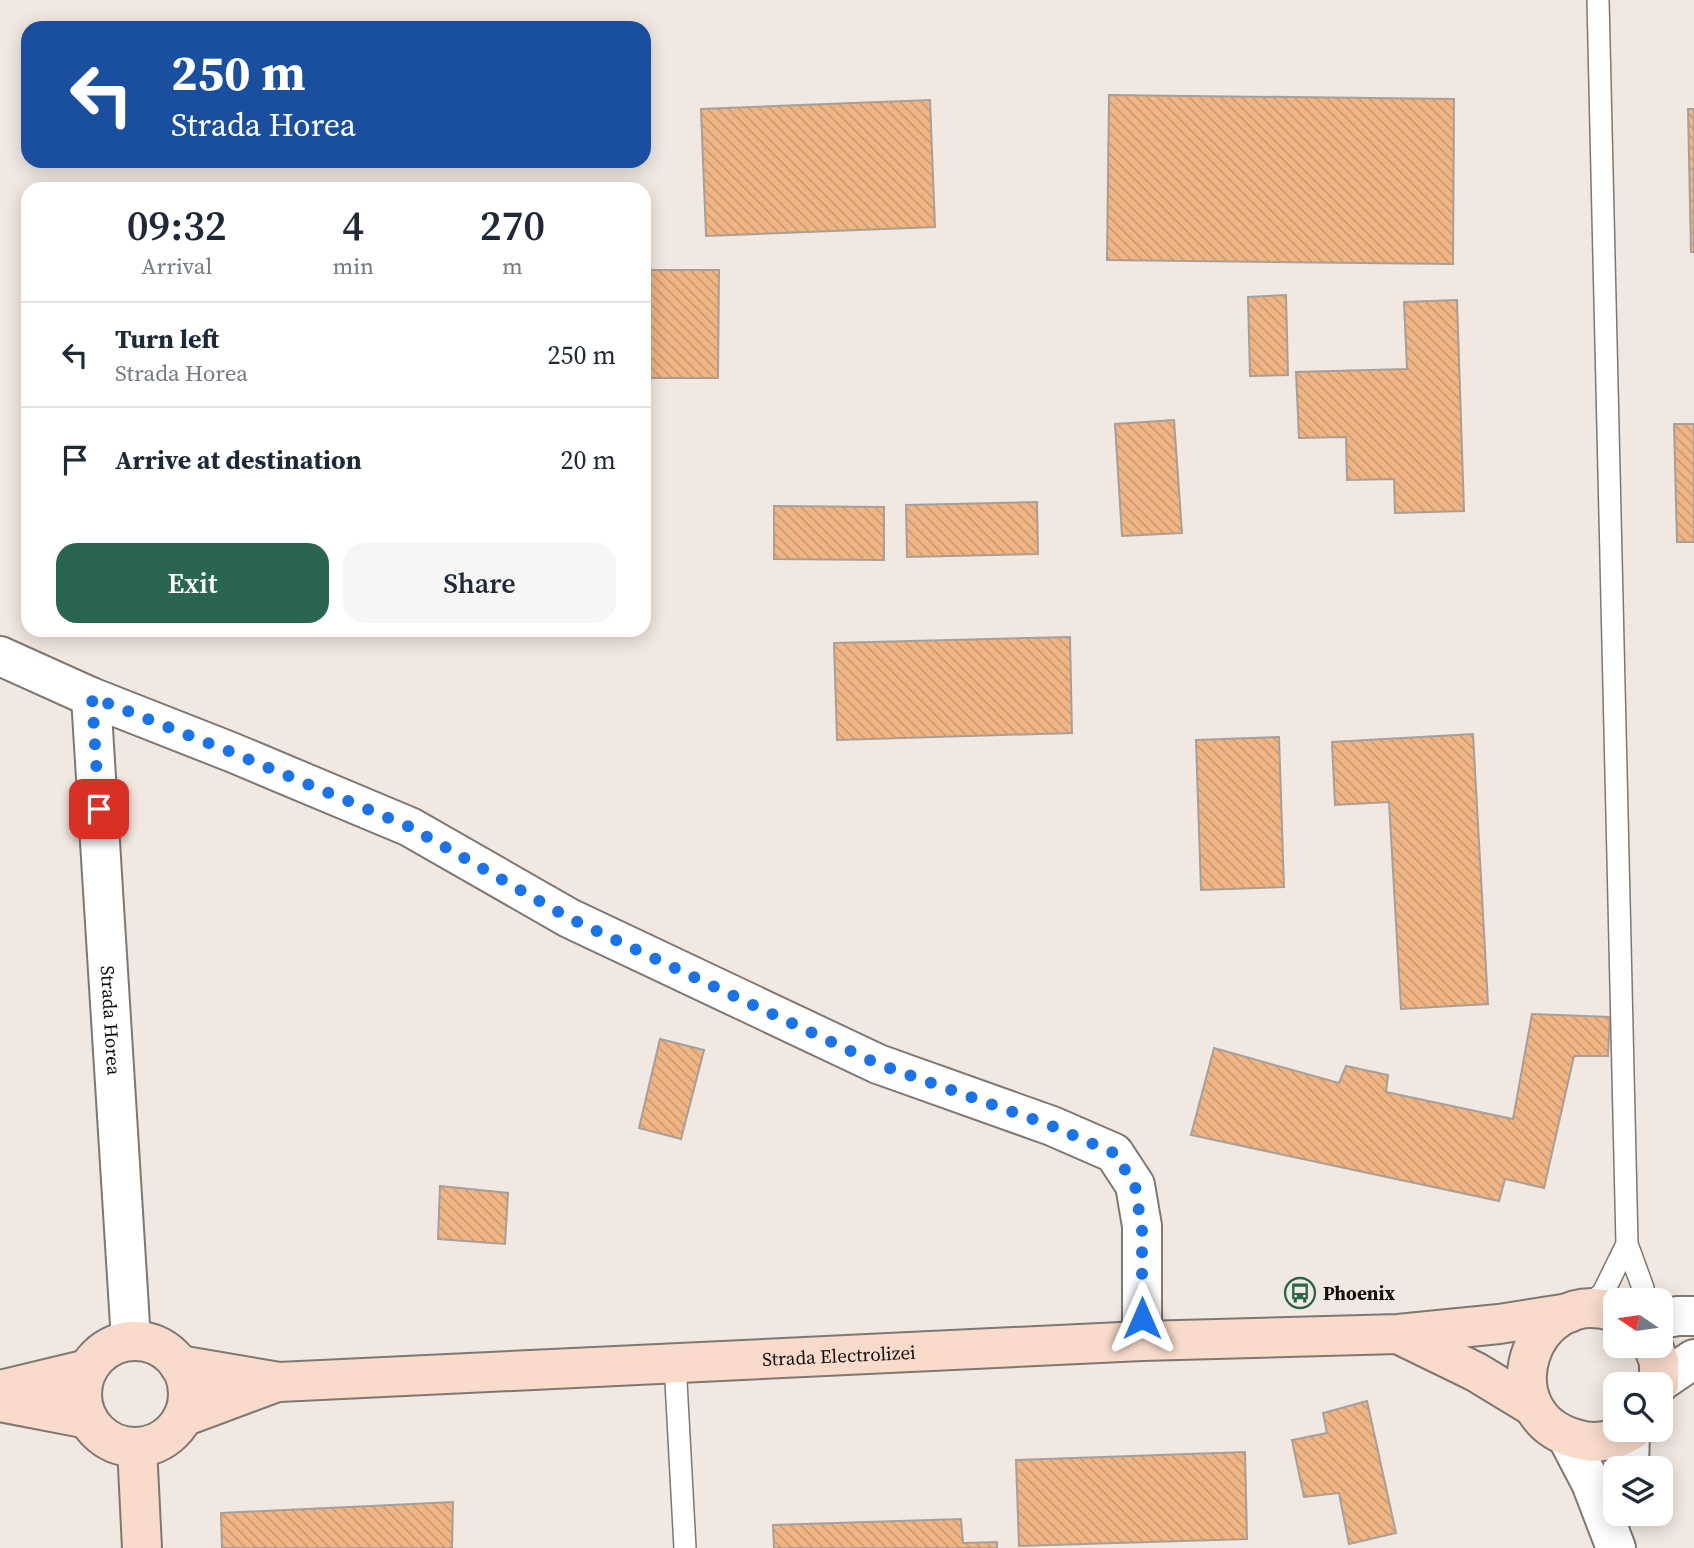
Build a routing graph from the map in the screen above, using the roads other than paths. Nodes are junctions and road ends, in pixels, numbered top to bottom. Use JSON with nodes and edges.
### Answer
{"nodes":[{"id":1,"x":1598,"y":0,"type":"edge"},
{"id":2,"x":0,"y":656,"type":"edge"},
{"id":3,"x":92,"y":697,"type":"junction"},
{"id":4,"x":1627,"y":1244,"type":"junction"},
{"id":5,"x":1643,"y":1288,"type":"edge"},
{"id":6,"x":1590,"y":1311,"type":"edge"},
{"id":7,"x":1673,"y":1317,"type":"edge"},
{"id":8,"x":1694,"y":1317,"type":"edge"},
{"id":9,"x":1398,"y":1334,"type":"junction"},
{"id":10,"x":131,"y":1341,"type":"junction"},
{"id":11,"x":1142,"y":1341,"type":"junction"},
{"id":12,"x":1694,"y":1359,"type":"edge"},
{"id":13,"x":675,"y":1363,"type":"junction"},
{"id":14,"x":179,"y":1365,"type":"junction"},
{"id":15,"x":88,"y":1369,"type":"junction"},
{"id":16,"x":1657,"y":1371,"type":"edge"},
{"id":17,"x":279,"y":1382,"type":"junction"},
{"id":18,"x":0,"y":1390,"type":"edge"},
{"id":19,"x":0,"y":1402,"type":"edge"},
{"id":20,"x":1532,"y":1406,"type":"junction"},
{"id":21,"x":183,"y":1417,"type":"junction"},
{"id":22,"x":88,"y":1419,"type":"junction"},
{"id":23,"x":1567,"y":1437,"type":"junction"},
{"id":24,"x":1630,"y":1443,"type":"edge"},
{"id":25,"x":137,"y":1447,"type":"junction"},
{"id":26,"x":1629,"y":1526,"type":"edge"},
{"id":27,"x":142,"y":1548,"type":"edge"},
{"id":28,"x":685,"y":1548,"type":"edge"},
{"id":29,"x":1616,"y":1548,"type":"edge"},
{"id":30,"x":1630,"y":1548,"type":"edge"}],
"edges":[{"from":1,"to":4,"type":"lane"},
{"from":2,"to":3,"type":"street"},
{"from":3,"to":10,"type":"street","name":"Strada Horea"},
{"from":3,"to":11,"type":"street"},
{"from":4,"to":5,"type":"lane"},
{"from":4,"to":6,"type":"lane"},
{"from":6,"to":9,"type":"street","name":"Strada Electrolizei"},
{"from":6,"to":20,"type":"street"},
{"from":7,"to":8,"type":"street"},
{"from":9,"to":11,"type":"street","name":"Strada Electrolizei"},
{"from":9,"to":20,"type":"street","name":"Strada Electrolizei"},
{"from":10,"to":14,"type":"street"},
{"from":10,"to":15,"type":"street"},
{"from":11,"to":13,"type":"street","name":"Strada Electrolizei"},
{"from":12,"to":16,"type":"street"},
{"from":13,"to":17,"type":"street","name":"Strada Electrolizei"},
{"from":13,"to":28,"type":"lane"},
{"from":14,"to":17,"type":"street","name":"Strada Electrolizei"},
{"from":14,"to":21,"type":"street"},
{"from":15,"to":18,"type":"street"},
{"from":15,"to":22,"type":"street"},
{"from":17,"to":21,"type":"street","name":"Strada Electrolizei"},
{"from":19,"to":22,"type":"street"},
{"from":20,"to":23,"type":"street","name":"Strada Electrolizei"},
{"from":21,"to":25,"type":"street"},
{"from":22,"to":25,"type":"street"},
{"from":23,"to":24,"type":"street"},
{"from":23,"to":29,"type":"street"},
{"from":25,"to":27,"type":"street"},
{"from":26,"to":30,"type":"street"}]}
